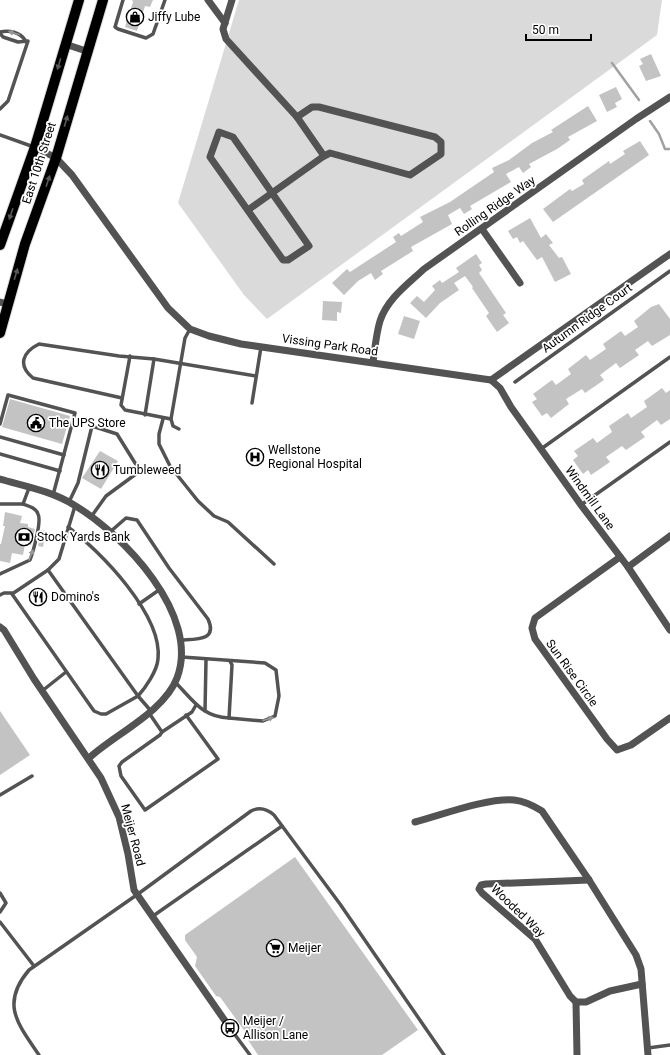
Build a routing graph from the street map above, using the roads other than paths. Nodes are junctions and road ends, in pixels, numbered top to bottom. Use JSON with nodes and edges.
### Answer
{"nodes":[{"id":1,"x":79,"y":0,"type":"edge"},
{"id":2,"x":103,"y":0,"type":"edge"},
{"id":3,"x":123,"y":0,"type":"edge"},
{"id":4,"x":165,"y":0,"type":"edge"},
{"id":5,"x":208,"y":0,"type":"edge"},
{"id":6,"x":232,"y":0,"type":"edge"},
{"id":7,"x":225,"y":23,"type":"junction"},
{"id":8,"x":0,"y":32,"type":"edge"},
{"id":9,"x":27,"y":40,"type":"junction"},
{"id":10,"x":65,"y":44,"type":"junction"},
{"id":11,"x":86,"y":51,"type":"junction"},
{"id":12,"x":670,"y":97,"type":"edge"},
{"id":13,"x":0,"y":109,"type":"edge"},
{"id":14,"x":297,"y":117,"type":"junction"},
{"id":15,"x":0,"y":135,"type":"edge"},
{"id":16,"x":35,"y":147,"type":"junction"},
{"id":17,"x":324,"y":156,"type":"junction"},
{"id":18,"x":56,"y":158,"type":"junction"},
{"id":19,"x":272,"y":193,"type":"junction"},
{"id":20,"x":248,"y":210,"type":"junction"},
{"id":21,"x":482,"y":229,"type":"junction"},
{"id":22,"x":0,"y":245,"type":"edge"},
{"id":23,"x":670,"y":254,"type":"edge"},
{"id":24,"x":670,"y":271,"type":"edge"},
{"id":25,"x":520,"y":283,"type":"dead end"},
{"id":26,"x":3,"y":303,"type":"edge"},
{"id":27,"x":190,"y":329,"type":"junction"},
{"id":28,"x":0,"y":333,"type":"edge"},
{"id":29,"x":261,"y":346,"type":"junction"},
{"id":30,"x":130,"y":356,"type":"junction"},
{"id":31,"x":670,"y":357,"type":"edge"},
{"id":32,"x":154,"y":359,"type":"junction"},
{"id":33,"x":373,"y":362,"type":"junction"},
{"id":34,"x":180,"y":365,"type":"junction"},
{"id":35,"x":256,"y":376,"type":"junction"},
{"id":36,"x":491,"y":380,"type":"junction"},
{"id":37,"x":515,"y":382,"type":"dead end"},
{"id":38,"x":122,"y":398,"type":"junction"},
{"id":39,"x":252,"y":403,"type":"dead end"},
{"id":40,"x":145,"y":415,"type":"junction"},
{"id":41,"x":163,"y":419,"type":"junction"},
{"id":42,"x":171,"y":419,"type":"junction"},
{"id":43,"x":0,"y":424,"type":"edge"},
{"id":44,"x":179,"y":429,"type":"dead end"},
{"id":45,"x":0,"y":438,"type":"edge"},
{"id":46,"x":670,"y":442,"type":"edge"},
{"id":47,"x":541,"y":449,"type":"junction"},
{"id":48,"x":0,"y":454,"type":"edge"},
{"id":49,"x":64,"y":455,"type":"junction"},
{"id":50,"x":60,"y":471,"type":"junction"},
{"id":51,"x":0,"y":479,"type":"edge"},
{"id":52,"x":29,"y":488,"type":"junction"},
{"id":53,"x":53,"y":496,"type":"junction"},
{"id":54,"x":0,"y":504,"type":"edge"},
{"id":55,"x":24,"y":504,"type":"junction"},
{"id":56,"x":72,"y":504,"type":"junction"},
{"id":57,"x":581,"y":505,"type":"junction"},
{"id":58,"x":91,"y":518,"type":"junction"},
{"id":59,"x":68,"y":527,"type":"junction"},
{"id":60,"x":110,"y":532,"type":"junction"},
{"id":61,"x":670,"y":536,"type":"edge"},
{"id":62,"x":620,"y":557,"type":"junction"},
{"id":63,"x":274,"y":564,"type":"dead end"},
{"id":64,"x":628,"y":567,"type":"junction"},
{"id":65,"x":48,"y":570,"type":"junction"},
{"id":66,"x":0,"y":574,"type":"edge"},
{"id":67,"x":159,"y":590,"type":"junction"},
{"id":68,"x":12,"y":593,"type":"junction"},
{"id":69,"x":0,"y":594,"type":"edge"},
{"id":70,"x":139,"y":604,"type":"junction"},
{"id":71,"x":0,"y":627,"type":"edge"},
{"id":72,"x":670,"y":630,"type":"edge"},
{"id":73,"x":181,"y":640,"type":"junction"},
{"id":74,"x":182,"y":658,"type":"junction"},
{"id":75,"x":206,"y":660,"type":"junction"},
{"id":76,"x":230,"y":661,"type":"junction"},
{"id":77,"x":66,"y":672,"type":"junction"},
{"id":78,"x":175,"y":682,"type":"junction"},
{"id":79,"x":42,"y":691,"type":"junction"},
{"id":80,"x":138,"y":696,"type":"junction"},
{"id":81,"x":196,"y":705,"type":"junction"},
{"id":82,"x":205,"y":711,"type":"junction"},
{"id":83,"x":150,"y":712,"type":"junction"},
{"id":84,"x":186,"y":715,"type":"junction"},
{"id":85,"x":229,"y":718,"type":"junction"},
{"id":86,"x":670,"y":718,"type":"edge"},
{"id":87,"x":162,"y":732,"type":"junction"},
{"id":88,"x":89,"y":758,"type":"junction"},
{"id":89,"x":32,"y":776,"type":"dead end"},
{"id":90,"x":0,"y":795,"type":"edge"},
{"id":91,"x":415,"y":822,"type":"dead end"},
{"id":92,"x":282,"y":826,"type":"junction"},
{"id":93,"x":589,"y":880,"type":"junction"},
{"id":94,"x":0,"y":893,"type":"edge"},
{"id":95,"x":138,"y":894,"type":"junction"},
{"id":96,"x":0,"y":912,"type":"edge"},
{"id":97,"x":153,"y":916,"type":"junction"},
{"id":98,"x":0,"y":922,"type":"edge"},
{"id":99,"x":34,"y":966,"type":"junction"},
{"id":100,"x":642,"y":984,"type":"junction"},
{"id":101,"x":576,"y":1002,"type":"junction"},
{"id":102,"x":230,"y":1028,"type":"joint"},
{"id":103,"x":670,"y":1045,"type":"edge"},
{"id":104,"x":647,"y":1052,"type":"edge"},
{"id":105,"x":39,"y":1055,"type":"edge"},
{"id":106,"x":250,"y":1055,"type":"edge"},
{"id":107,"x":444,"y":1055,"type":"edge"},
{"id":108,"x":577,"y":1055,"type":"edge"}],
"edges":[{"from":1,"to":10,"type":"main road","name":"East 10th Street"},
{"from":2,"to":11,"type":"main road","name":"East 10th Street"},
{"from":3,"to":4,"type":"lane"},
{"from":5,"to":7,"type":"street"},
{"from":6,"to":7,"type":"street"},
{"from":7,"to":14,"type":"street"},
{"from":9,"to":8,"type":"lane","one_way":true},
{"from":8,"to":9,"type":"lane"},
{"from":9,"to":13,"type":"lane"},
{"from":10,"to":11,"type":"street"},
{"from":10,"to":16,"type":"main road","name":"East 10th Street","one_way":true},
{"from":18,"to":11,"type":"main road","name":"East 10th Street","one_way":true},
{"from":12,"to":21,"type":"street","name":"Rolling Ridge Way"},
{"from":14,"to":17,"type":"street"},
{"from":14,"to":17,"type":"street"},
{"from":15,"to":16,"type":"lane"},
{"from":16,"to":18,"type":"street","name":"Vissing Park Road"},
{"from":16,"to":22,"type":"main road","name":"East 10th Street","one_way":true},
{"from":17,"to":19,"type":"street"},
{"from":26,"to":18,"type":"main road","name":"East 10th Street","one_way":true},
{"from":18,"to":27,"type":"street","name":"Vissing Park Road"},
{"from":19,"to":20,"type":"street"},
{"from":19,"to":20,"type":"street"},
{"from":19,"to":20,"type":"street"},
{"from":21,"to":25,"type":"street"},
{"from":21,"to":33,"type":"street","name":"Rolling Ridge Way"},
{"from":23,"to":36,"type":"street"},
{"from":24,"to":37,"type":"lane","name":"Autumn Ridge Court"},
{"from":26,"to":28,"type":"main road","name":"East 10th Street"},
{"from":27,"to":29,"type":"street","name":"Vissing Park Road"},
{"from":27,"to":34,"type":"lane"},
{"from":29,"to":33,"type":"street","name":"Vissing Park Road"},
{"from":29,"to":35,"type":"lane"},
{"from":30,"to":32,"type":"lane"},
{"from":30,"to":38,"type":"lane"},
{"from":30,"to":38,"type":"lane"},
{"from":31,"to":47,"type":"lane"},
{"from":32,"to":34,"type":"lane"},
{"from":32,"to":40,"type":"lane"},
{"from":33,"to":36,"type":"street","name":"Vissing Park Road"},
{"from":34,"to":35,"type":"lane"},
{"from":34,"to":42,"type":"lane"},
{"from":35,"to":39,"type":"lane"},
{"from":36,"to":47,"type":"street","name":"Windmill Lane"},
{"from":38,"to":40,"type":"lane"},
{"from":40,"to":41,"type":"lane"},
{"from":41,"to":42,"type":"lane"},
{"from":41,"to":63,"type":"lane"},
{"from":42,"to":44,"type":"lane"},
{"from":43,"to":49,"type":"lane"},
{"from":45,"to":49,"type":"lane"},
{"from":46,"to":57,"type":"lane"},
{"from":47,"to":57,"type":"street","name":"Windmill Lane"},
{"from":48,"to":50,"type":"lane"},
{"from":49,"to":50,"type":"lane"},
{"from":50,"to":53,"type":"lane"},
{"from":51,"to":52,"type":"street"},
{"from":52,"to":53,"type":"street"},
{"from":52,"to":55,"type":"lane"},
{"from":53,"to":56,"type":"street"},
{"from":54,"to":55,"type":"lane"},
{"from":66,"to":55,"type":"lane","one_way":true},
{"from":56,"to":58,"type":"street"},
{"from":56,"to":58,"type":"lane"},
{"from":56,"to":59,"type":"lane"},
{"from":57,"to":62,"type":"street","name":"Windmill Lane"},
{"from":58,"to":60,"type":"street"},
{"from":59,"to":65,"type":"lane"},
{"from":59,"to":70,"type":"lane"},
{"from":60,"to":67,"type":"street"},
{"from":60,"to":73,"type":"lane"},
{"from":61,"to":64,"type":"street"},
{"from":62,"to":64,"type":"street","name":"Windmill Lane"},
{"from":62,"to":86,"type":"street","name":"Sun Rise Circle"},
{"from":64,"to":72,"type":"street","name":"Windmill Lane"},
{"from":65,"to":68,"type":"lane"},
{"from":65,"to":80,"type":"lane"},
{"from":67,"to":70,"type":"lane"},
{"from":67,"to":73,"type":"street"},
{"from":68,"to":69,"type":"lane"},
{"from":68,"to":77,"type":"lane"},
{"from":70,"to":80,"type":"lane"},
{"from":71,"to":79,"type":"street","name":"Meijer Road"},
{"from":73,"to":74,"type":"street"},
{"from":74,"to":75,"type":"lane"},
{"from":74,"to":78,"type":"street"},
{"from":75,"to":76,"type":"lane"},
{"from":75,"to":82,"type":"lane"},
{"from":76,"to":85,"type":"lane"},
{"from":85,"to":76,"type":"lane","one_way":true},
{"from":77,"to":79,"type":"lane"},
{"from":77,"to":80,"type":"lane"},
{"from":78,"to":81,"type":"lane"},
{"from":78,"to":83,"type":"street"},
{"from":79,"to":88,"type":"street","name":"Meijer Road"},
{"from":80,"to":83,"type":"lane"},
{"from":81,"to":82,"type":"lane"},
{"from":81,"to":84,"type":"lane"},
{"from":82,"to":85,"type":"lane"},
{"from":83,"to":87,"type":"lane"},
{"from":83,"to":88,"type":"street"},
{"from":84,"to":87,"type":"lane"},
{"from":84,"to":87,"type":"lane"},
{"from":88,"to":95,"type":"street","name":"Meijer Road"},
{"from":89,"to":90,"type":"lane"},
{"from":91,"to":93,"type":"street"},
{"from":92,"to":95,"type":"lane"},
{"from":92,"to":97,"type":"lane"},
{"from":92,"to":107,"type":"lane"},
{"from":93,"to":100,"type":"street"},
{"from":93,"to":101,"type":"street","name":"Wooded Way"},
{"from":94,"to":96,"type":"lane"},
{"from":95,"to":97,"type":"street","name":"Meijer Road"},
{"from":95,"to":99,"type":"lane"},
{"from":97,"to":102,"type":"street","name":"Meijer Road"},
{"from":98,"to":99,"type":"lane"},
{"from":99,"to":105,"type":"lane"},
{"from":100,"to":101,"type":"street"},
{"from":100,"to":104,"type":"street"},
{"from":101,"to":108,"type":"street"},
{"from":102,"to":106,"type":"lane"},
{"from":103,"to":104,"type":"lane"}]}
